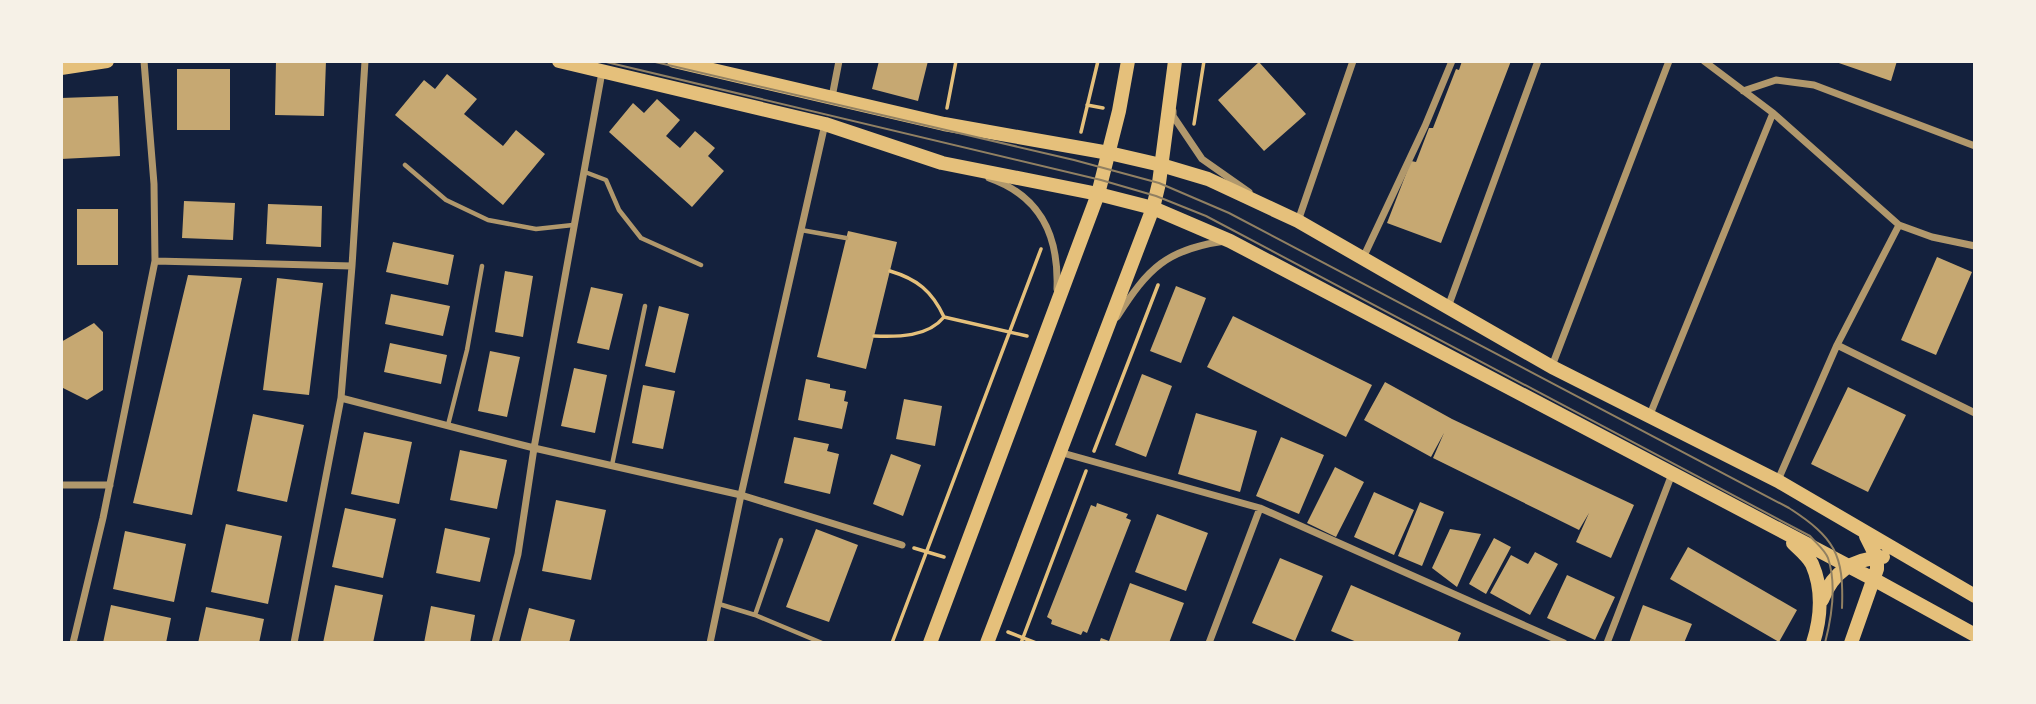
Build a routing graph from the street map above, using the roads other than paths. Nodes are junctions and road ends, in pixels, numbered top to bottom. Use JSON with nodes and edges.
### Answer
{"nodes":[{"id":1,"x":107,"y":61,"type":"edge"},
{"id":2,"x":144,"y":61,"type":"edge"},
{"id":3,"x":365,"y":61,"type":"edge"},
{"id":4,"x":559,"y":61,"type":"edge"},
{"id":5,"x":674,"y":61,"type":"edge"},
{"id":6,"x":839,"y":61,"type":"edge"},
{"id":7,"x":1128,"y":61,"type":"edge"},
{"id":8,"x":1353,"y":61,"type":"edge"},
{"id":9,"x":1452,"y":61,"type":"edge"},
{"id":10,"x":1538,"y":61,"type":"edge"},
{"id":11,"x":1669,"y":61,"type":"edge"},
{"id":12,"x":1704,"y":61,"type":"edge"},
{"id":13,"x":1175,"y":63,"type":"edge"},
{"id":14,"x":61,"y":68,"type":"edge"},
{"id":15,"x":602,"y":71,"type":"junction"},
{"id":16,"x":1743,"y":91,"type":"junction"},
{"id":17,"x":832,"y":98,"type":"junction"},
{"id":18,"x":1773,"y":113,"type":"junction"},
{"id":19,"x":825,"y":124,"type":"junction"},
{"id":20,"x":1975,"y":146,"type":"edge"},
{"id":21,"x":1109,"y":153,"type":"junction"},
{"id":22,"x":942,"y":163,"type":"junction"},
{"id":23,"x":405,"y":165,"type":"dead end"},
{"id":24,"x":1161,"y":165,"type":"junction"},
{"id":25,"x":584,"y":171,"type":"junction"},
{"id":26,"x":1098,"y":194,"type":"junction"},
{"id":27,"x":1153,"y":208,"type":"junction"},
{"id":28,"x":1272,"y":208,"type":"junction"},
{"id":29,"x":1298,"y":221,"type":"junction"},
{"id":30,"x":574,"y":225,"type":"junction"},
{"id":31,"x":1899,"y":225,"type":"junction"},
{"id":32,"x":801,"y":230,"type":"junction"},
{"id":33,"x":846,"y":238,"type":"dead end"},
{"id":34,"x":1230,"y":241,"type":"junction"},
{"id":35,"x":1975,"y":246,"type":"edge"},
{"id":36,"x":1363,"y":258,"type":"junction"},
{"id":37,"x":155,"y":261,"type":"junction"},
{"id":38,"x":701,"y":265,"type":"dead end"},
{"id":39,"x":352,"y":266,"type":"junction"},
{"id":40,"x":482,"y":266,"type":"dead end"},
{"id":41,"x":1057,"y":299,"type":"junction"},
{"id":42,"x":645,"y":306,"type":"dead end"},
{"id":43,"x":1448,"y":308,"type":"junction"},
{"id":44,"x":1837,"y":345,"type":"junction"},
{"id":45,"x":1098,"y":347,"type":"junction"},
{"id":46,"x":1552,"y":367,"type":"junction"},
{"id":47,"x":341,"y":398,"type":"junction"},
{"id":48,"x":1975,"y":413,"type":"edge"},
{"id":49,"x":1648,"y":417,"type":"junction"},
{"id":50,"x":448,"y":425,"type":"junction"},
{"id":51,"x":534,"y":448,"type":"junction"},
{"id":52,"x":1059,"y":452,"type":"junction"},
{"id":53,"x":612,"y":465,"type":"junction"},
{"id":54,"x":1672,"y":474,"type":"junction"},
{"id":55,"x":1777,"y":481,"type":"junction"},
{"id":56,"x":61,"y":485,"type":"edge"},
{"id":57,"x":110,"y":485,"type":"junction"},
{"id":58,"x":741,"y":495,"type":"junction"},
{"id":59,"x":1260,"y":509,"type":"junction"},
{"id":60,"x":1864,"y":532,"type":"junction"},
{"id":61,"x":1785,"y":534,"type":"junction"},
{"id":62,"x":780,"y":540,"type":"dead end"},
{"id":63,"x":902,"y":545,"type":"road end"},
{"id":64,"x":1877,"y":558,"type":"junction"},
{"id":65,"x":1909,"y":559,"type":"junction"},
{"id":66,"x":1846,"y":566,"type":"junction"},
{"id":67,"x":1875,"y":580,"type":"junction"},
{"id":68,"x":1975,"y":596,"type":"edge"},
{"id":69,"x":718,"y":604,"type":"junction"},
{"id":70,"x":1818,"y":609,"type":"junction"},
{"id":71,"x":755,"y":615,"type":"junction"},
{"id":72,"x":1975,"y":635,"type":"edge"},
{"id":73,"x":74,"y":643,"type":"edge"},
{"id":74,"x":294,"y":643,"type":"edge"},
{"id":75,"x":495,"y":643,"type":"edge"},
{"id":76,"x":710,"y":643,"type":"edge"},
{"id":77,"x":822,"y":643,"type":"edge"},
{"id":78,"x":930,"y":643,"type":"edge"},
{"id":79,"x":987,"y":643,"type":"edge"},
{"id":80,"x":1209,"y":643,"type":"edge"},
{"id":81,"x":1564,"y":643,"type":"edge"},
{"id":82,"x":1607,"y":643,"type":"edge"},
{"id":83,"x":1813,"y":643,"type":"edge"},
{"id":84,"x":1851,"y":643,"type":"edge"}],
"edges":[{"from":1,"to":14,"type":"main road"},
{"from":2,"to":37,"type":"street"},
{"from":3,"to":39,"type":"street"},
{"from":4,"to":15,"type":"main road"},
{"from":5,"to":17,"type":"main road"},
{"from":6,"to":17,"type":"street"},
{"from":7,"to":21,"type":"main road"},
{"from":8,"to":29,"type":"street"},
{"from":9,"to":36,"type":"street"},
{"from":10,"to":43,"type":"street"},
{"from":11,"to":46,"type":"street"},
{"from":12,"to":16,"type":"street"},
{"from":13,"to":24,"type":"main road"},
{"from":13,"to":28,"type":"street"},
{"from":15,"to":19,"type":"main road"},
{"from":15,"to":25,"type":"street"},
{"from":16,"to":18,"type":"street"},
{"from":16,"to":20,"type":"street"},
{"from":17,"to":21,"type":"main road"},
{"from":18,"to":31,"type":"street"},
{"from":18,"to":49,"type":"street"},
{"from":19,"to":22,"type":"main road"},
{"from":19,"to":32,"type":"street"},
{"from":21,"to":24,"type":"main road"},
{"from":21,"to":26,"type":"main road"},
{"from":22,"to":26,"type":"main road"},
{"from":22,"to":41,"type":"street"},
{"from":23,"to":30,"type":"lane"},
{"from":24,"to":27,"type":"main road"},
{"from":24,"to":28,"type":"main road"},
{"from":25,"to":30,"type":"street"},
{"from":25,"to":38,"type":"lane"},
{"from":26,"to":27,"type":"main road"},
{"from":26,"to":41,"type":"main road"},
{"from":27,"to":34,"type":"main road"},
{"from":27,"to":45,"type":"main road"},
{"from":28,"to":29,"type":"main road"},
{"from":29,"to":36,"type":"main road"},
{"from":30,"to":51,"type":"street"},
{"from":31,"to":35,"type":"street"},
{"from":31,"to":44,"type":"street"},
{"from":32,"to":33,"type":"lane"},
{"from":32,"to":58,"type":"street"},
{"from":34,"to":45,"type":"street"},
{"from":34,"to":54,"type":"main road"},
{"from":36,"to":43,"type":"main road"},
{"from":37,"to":39,"type":"street"},
{"from":37,"to":57,"type":"street"},
{"from":39,"to":47,"type":"street"},
{"from":40,"to":50,"type":"lane"},
{"from":41,"to":78,"type":"main road"},
{"from":42,"to":53,"type":"lane"},
{"from":43,"to":46,"type":"main road"},
{"from":44,"to":48,"type":"street"},
{"from":44,"to":55,"type":"street"},
{"from":45,"to":52,"type":"main road"},
{"from":46,"to":49,"type":"main road"},
{"from":47,"to":50,"type":"street"},
{"from":47,"to":74,"type":"street"},
{"from":49,"to":55,"type":"main road"},
{"from":50,"to":51,"type":"street"},
{"from":51,"to":53,"type":"street"},
{"from":51,"to":75,"type":"street"},
{"from":52,"to":59,"type":"street"},
{"from":52,"to":79,"type":"main road"},
{"from":53,"to":58,"type":"street"},
{"from":54,"to":61,"type":"main road"},
{"from":54,"to":82,"type":"street"},
{"from":55,"to":60,"type":"main road"},
{"from":56,"to":57,"type":"street"},
{"from":57,"to":73,"type":"street"},
{"from":58,"to":63,"type":"street"},
{"from":58,"to":69,"type":"street"},
{"from":59,"to":80,"type":"street"},
{"from":59,"to":81,"type":"street"},
{"from":60,"to":64,"type":"main road"},
{"from":60,"to":65,"type":"main road"},
{"from":61,"to":66,"type":"main road"},
{"from":61,"to":70,"type":"main road"},
{"from":62,"to":71,"type":"lane"},
{"from":64,"to":65,"type":"main road"},
{"from":64,"to":66,"type":"main road"},
{"from":64,"to":67,"type":"main road"},
{"from":65,"to":68,"type":"main road"},
{"from":66,"to":67,"type":"main road"},
{"from":66,"to":70,"type":"main road"},
{"from":67,"to":72,"type":"main road"},
{"from":67,"to":84,"type":"main road"},
{"from":69,"to":71,"type":"lane"},
{"from":69,"to":76,"type":"street"},
{"from":70,"to":83,"type":"main road"},
{"from":71,"to":77,"type":"lane"}]}
